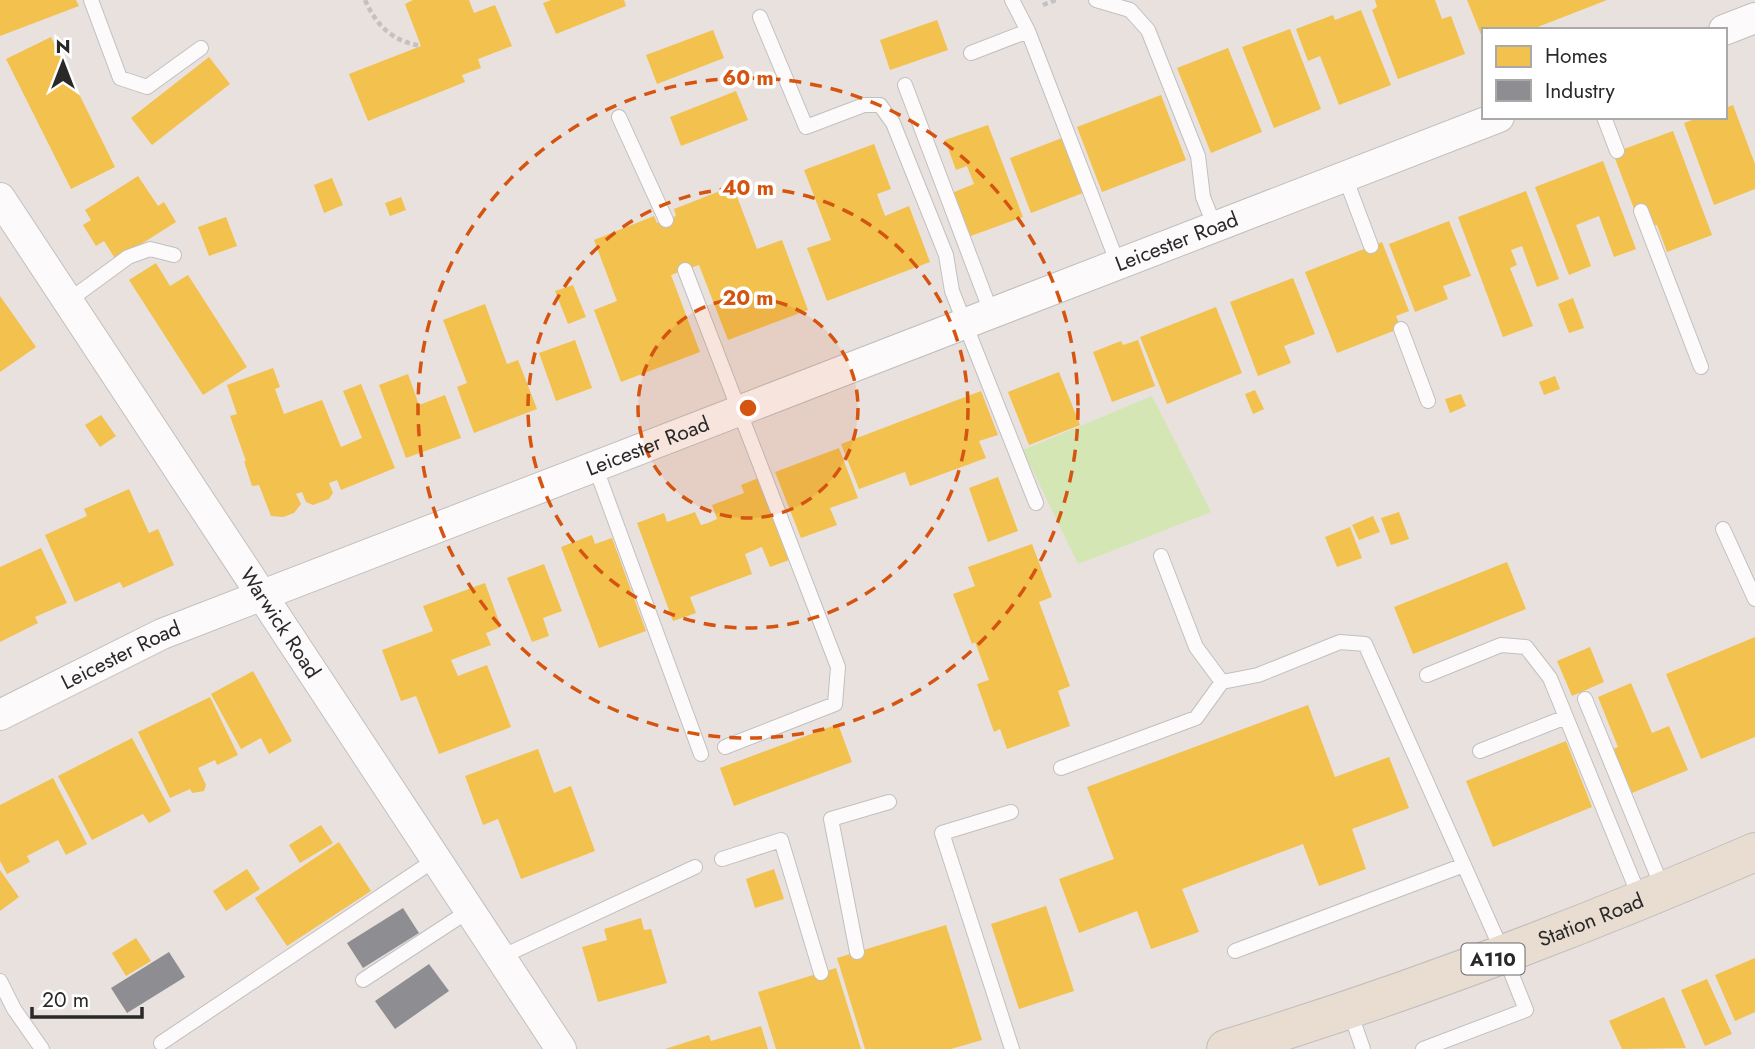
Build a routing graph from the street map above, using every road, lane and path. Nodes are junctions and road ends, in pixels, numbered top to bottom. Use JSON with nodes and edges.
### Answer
{"nodes":[{"id":1,"x":90,"y":0,"type":"edge"},
{"id":2,"x":365,"y":0,"type":"edge"},
{"id":3,"x":1012,"y":0,"type":"edge"},
{"id":4,"x":1096,"y":0,"type":"edge"},
{"id":5,"x":760,"y":17,"type":"dead end"},
{"id":6,"x":1755,"y":18,"type":"edge"},
{"id":7,"x":1727,"y":29,"type":"edge"},
{"id":8,"x":1028,"y":31,"type":"junction"},
{"id":9,"x":421,"y":46,"type":"dead end"},
{"id":10,"x":201,"y":48,"type":"dead end"},
{"id":11,"x":971,"y":53,"type":"dead end"},
{"id":12,"x":905,"y":85,"type":"dead end"},
{"id":13,"x":619,"y":117,"type":"dead end"},
{"id":14,"x":1494,"y":119,"type":"edge"},
{"id":15,"x":1605,"y":119,"type":"edge"},
{"id":16,"x":1617,"y":152,"type":"dead end"},
{"id":17,"x":1345,"y":177,"type":"junction"},
{"id":18,"x":0,"y":198,"type":"edge"},
{"id":19,"x":1641,"y":211,"type":"dead end"},
{"id":20,"x":666,"y":220,"type":"dead end"},
{"id":21,"x":1215,"y":227,"type":"junction"},
{"id":22,"x":1371,"y":246,"type":"dead end"},
{"id":23,"x":174,"y":255,"type":"dead end"},
{"id":24,"x":1118,"y":264,"type":"junction"},
{"id":25,"x":685,"y":270,"type":"dead end"},
{"id":26,"x":68,"y":301,"type":"junction"},
{"id":27,"x":977,"y":317,"type":"junction"},
{"id":28,"x":1401,"y":329,"type":"dead end"},
{"id":29,"x":1701,"y":367,"type":"dead end"},
{"id":30,"x":1428,"y":401,"type":"dead end"},
{"id":31,"x":739,"y":410,"type":"junction"},
{"id":32,"x":595,"y":466,"type":"junction"},
{"id":33,"x":1036,"y":503,"type":"dead end"},
{"id":34,"x":1723,"y":529,"type":"dead end"},
{"id":35,"x":1161,"y":556,"type":"dead end"},
{"id":36,"x":261,"y":596,"type":"junction"},
{"id":37,"x":1755,"y":599,"type":"edge"},
{"id":38,"x":1427,"y":676,"type":"dead end"},
{"id":39,"x":1222,"y":681,"type":"junction"},
{"id":40,"x":1585,"y":699,"type":"dead end"},
{"id":41,"x":0,"y":715,"type":"edge"},
{"id":42,"x":1566,"y":717,"type":"junction"},
{"id":43,"x":726,"y":747,"type":"dead end"},
{"id":44,"x":1480,"y":751,"type":"dead end"},
{"id":45,"x":701,"y":754,"type":"dead end"},
{"id":46,"x":1060,"y":768,"type":"dead end"},
{"id":47,"x":889,"y":802,"type":"dead end"},
{"id":48,"x":1011,"y":812,"type":"dead end"},
{"id":49,"x":1755,"y":852,"type":"edge"},
{"id":50,"x":436,"y":859,"type":"junction"},
{"id":51,"x":722,"y":859,"type":"dead end"},
{"id":52,"x":1464,"y":865,"type":"junction"},
{"id":53,"x":695,"y":867,"type":"dead end"},
{"id":54,"x":1652,"y":895,"type":"junction"},
{"id":55,"x":470,"y":910,"type":"junction"},
{"id":56,"x":1235,"y":951,"type":"dead end"},
{"id":57,"x":857,"y":952,"type":"dead end"},
{"id":58,"x":1504,"y":955,"type":"junction"},
{"id":59,"x":502,"y":957,"type":"junction"},
{"id":60,"x":821,"y":973,"type":"dead end"},
{"id":61,"x":0,"y":981,"type":"edge"},
{"id":62,"x":363,"y":981,"type":"dead end"},
{"id":63,"x":1349,"y":1010,"type":"junction"},
{"id":64,"x":162,"y":1044,"type":"dead end"},
{"id":65,"x":42,"y":1049,"type":"edge"},
{"id":66,"x":561,"y":1049,"type":"edge"},
{"id":67,"x":1012,"y":1049,"type":"edge"},
{"id":68,"x":1226,"y":1049,"type":"edge"},
{"id":69,"x":1363,"y":1049,"type":"edge"},
{"id":70,"x":1423,"y":1049,"type":"edge"}],
"edges":[{"from":1,"to":10,"type":"lane"},
{"from":2,"to":9,"type":"path"},
{"from":3,"to":8,"type":"lane"},
{"from":4,"to":21,"type":"lane"},
{"from":5,"to":27,"type":"lane"},
{"from":6,"to":7,"type":"street"},
{"from":8,"to":11,"type":"lane"},
{"from":8,"to":24,"type":"lane"},
{"from":12,"to":27,"type":"lane"},
{"from":13,"to":20,"type":"lane"},
{"from":14,"to":17,"type":"street","name":"Leicester Road"},
{"from":15,"to":16,"type":"lane"},
{"from":17,"to":21,"type":"street","name":"Leicester Road"},
{"from":17,"to":22,"type":"lane"},
{"from":18,"to":26,"type":"street","name":"Warwick Road"},
{"from":19,"to":29,"type":"lane"},
{"from":21,"to":24,"type":"street","name":"Leicester Road"},
{"from":23,"to":26,"type":"lane"},
{"from":24,"to":27,"type":"street","name":"Leicester Road"},
{"from":25,"to":31,"type":"lane"},
{"from":26,"to":36,"type":"street","name":"Warwick Road"},
{"from":27,"to":31,"type":"street","name":"Leicester Road"},
{"from":27,"to":33,"type":"lane"},
{"from":28,"to":30,"type":"lane"},
{"from":31,"to":32,"type":"street","name":"Leicester Road"},
{"from":31,"to":43,"type":"lane"},
{"from":32,"to":36,"type":"street","name":"Leicester Road"},
{"from":32,"to":45,"type":"lane"},
{"from":34,"to":37,"type":"lane"},
{"from":35,"to":39,"type":"lane"},
{"from":36,"to":41,"type":"street","name":"Leicester Road"},
{"from":36,"to":50,"type":"street","name":"Warwick Road"},
{"from":38,"to":42,"type":"lane"},
{"from":39,"to":46,"type":"lane"},
{"from":39,"to":52,"type":"lane"},
{"from":40,"to":54,"type":"lane"},
{"from":42,"to":44,"type":"lane"},
{"from":42,"to":54,"type":"lane"},
{"from":47,"to":57,"type":"lane"},
{"from":48,"to":67,"type":"lane"},
{"from":49,"to":54,"type":"main road","name":"Station Road","number":"A110"},
{"from":50,"to":55,"type":"street","name":"Warwick Road"},
{"from":50,"to":64,"type":"lane"},
{"from":51,"to":60,"type":"lane"},
{"from":52,"to":56,"type":"lane"},
{"from":52,"to":58,"type":"lane"},
{"from":53,"to":59,"type":"lane"},
{"from":54,"to":58,"type":"main road","name":"Station Road","number":"A110"},
{"from":55,"to":59,"type":"street","name":"Warwick Road"},
{"from":55,"to":62,"type":"lane"},
{"from":58,"to":63,"type":"main road","name":"Station Road","number":"A110"},
{"from":58,"to":70,"type":"lane"},
{"from":59,"to":66,"type":"street","name":"Warwick Road"},
{"from":61,"to":65,"type":"lane"},
{"from":63,"to":68,"type":"main road","name":"Station Road","number":"A110"},
{"from":63,"to":69,"type":"lane"}]}
